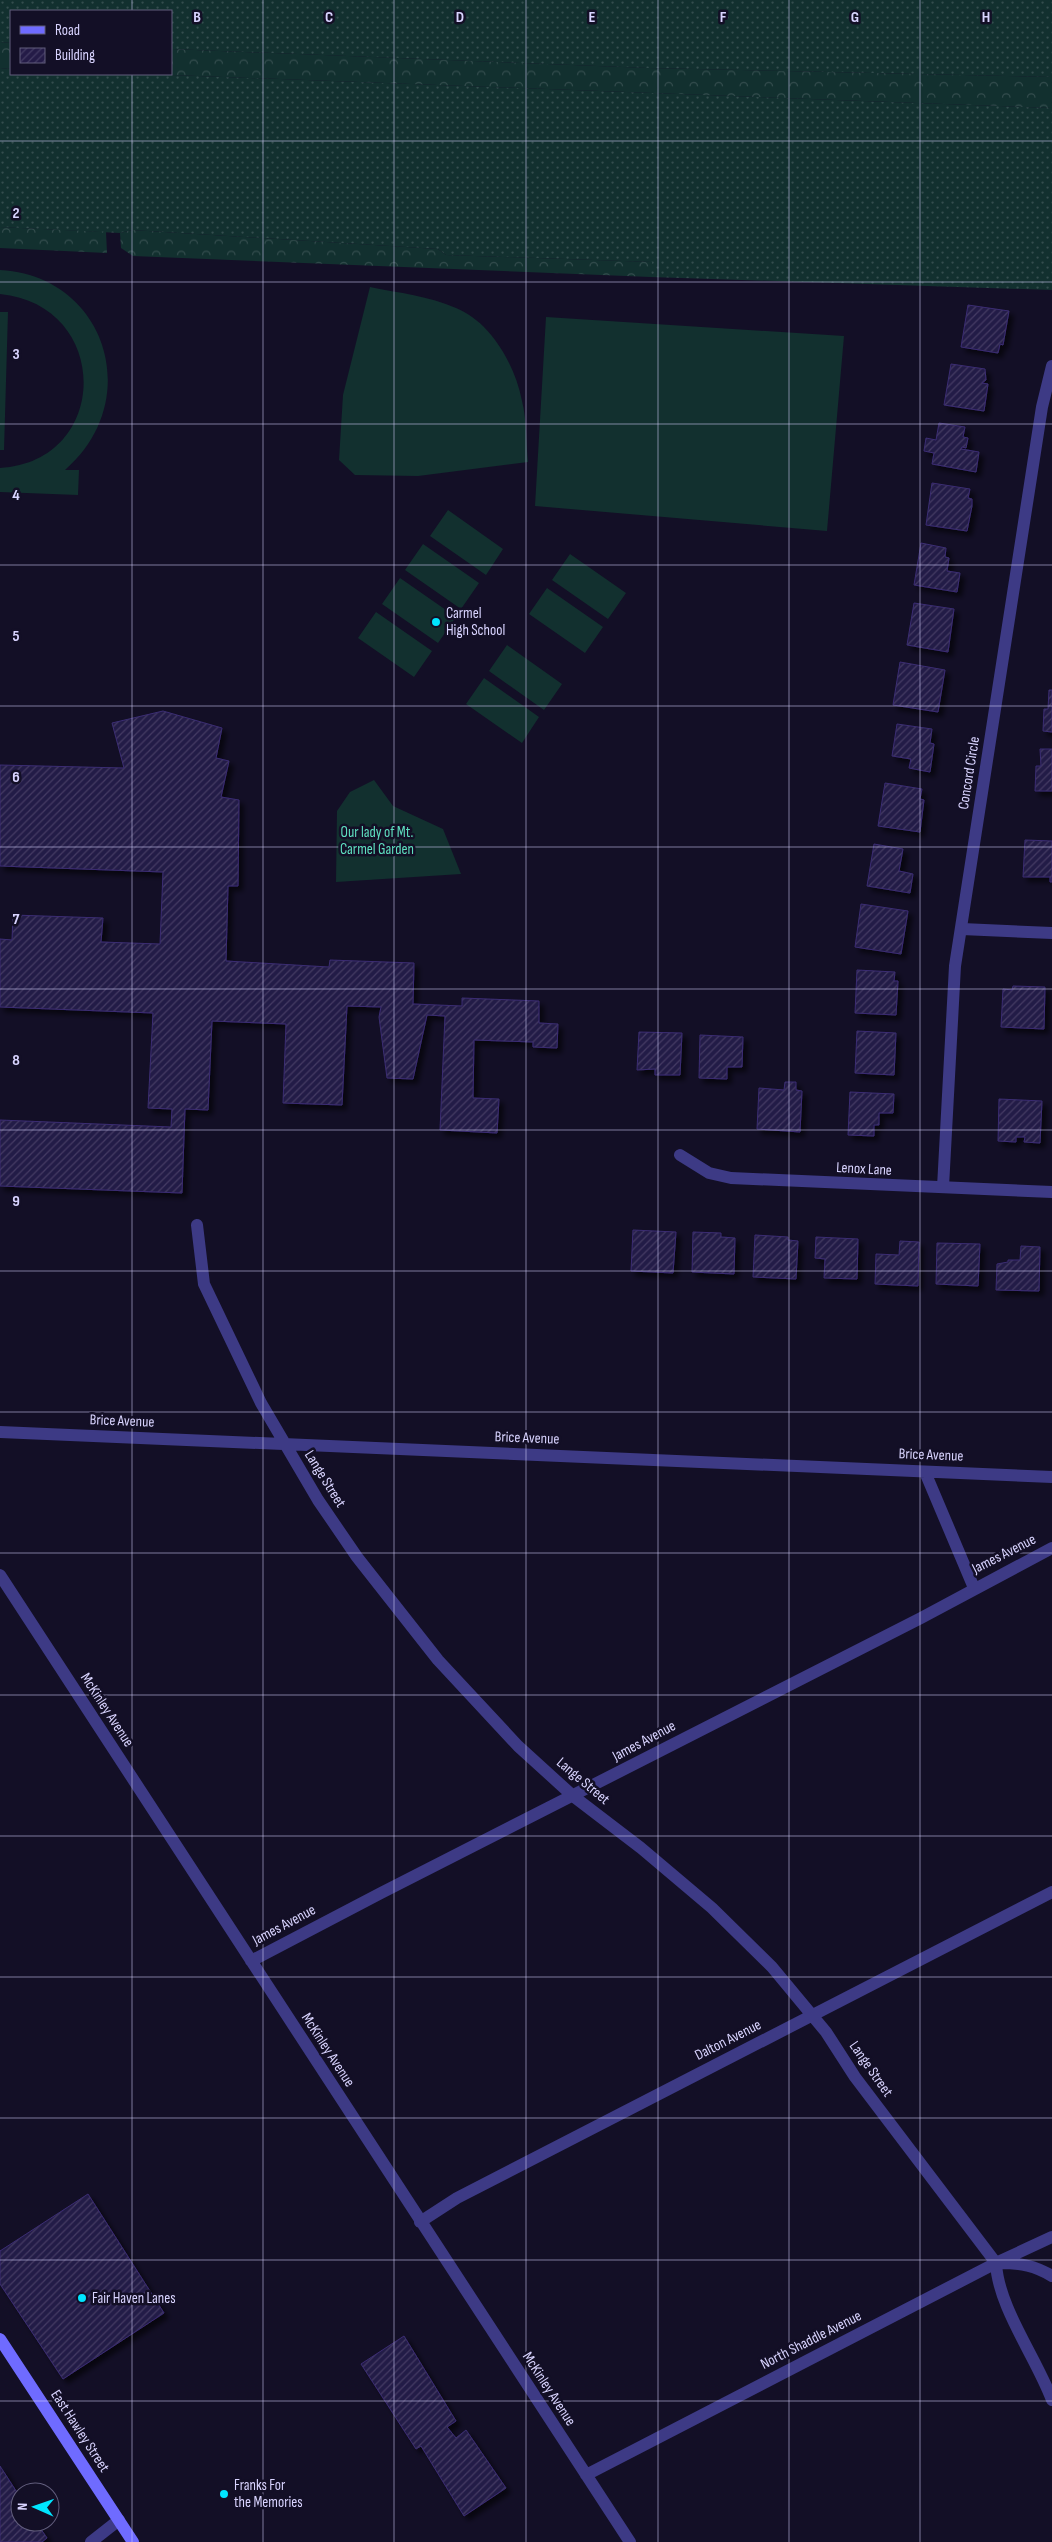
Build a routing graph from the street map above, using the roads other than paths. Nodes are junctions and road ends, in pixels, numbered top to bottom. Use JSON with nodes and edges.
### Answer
{"nodes":[{"id":1,"x":1052,"y":366,"type":"edge"},
{"id":2,"x":962,"y":929,"type":"junction"},
{"id":3,"x":1052,"y":933,"type":"edge"},
{"id":4,"x":680,"y":1155,"type":"dead end"},
{"id":5,"x":943,"y":1187,"type":"junction"},
{"id":6,"x":1052,"y":1192,"type":"edge"},
{"id":7,"x":197,"y":1226,"type":"dead end"},
{"id":8,"x":0,"y":1432,"type":"edge"},
{"id":9,"x":284,"y":1444,"type":"junction"},
{"id":10,"x":925,"y":1472,"type":"junction"},
{"id":11,"x":1052,"y":1477,"type":"edge"},
{"id":12,"x":1052,"y":1548,"type":"edge"},
{"id":13,"x":0,"y":1574,"type":"edge"},
{"id":14,"x":974,"y":1588,"type":"junction"},
{"id":15,"x":573,"y":1796,"type":"junction"},
{"id":16,"x":1052,"y":1892,"type":"edge"},
{"id":17,"x":251,"y":1961,"type":"junction"},
{"id":18,"x":812,"y":2015,"type":"junction"},
{"id":19,"x":420,"y":2222,"type":"junction"},
{"id":20,"x":1052,"y":2237,"type":"edge"},
{"id":21,"x":996,"y":2263,"type":"junction"},
{"id":22,"x":1052,"y":2276,"type":"edge"},
{"id":23,"x":0,"y":2339,"type":"edge"},
{"id":24,"x":1052,"y":2400,"type":"edge"},
{"id":25,"x":586,"y":2475,"type":"junction"},
{"id":26,"x":119,"y":2520,"type":"junction"},
{"id":27,"x":91,"y":2542,"type":"edge"},
{"id":28,"x":133,"y":2542,"type":"edge"},
{"id":29,"x":630,"y":2542,"type":"edge"}],
"edges":[{"from":1,"to":2,"type":"street","name":"Concord Circle"},
{"from":2,"to":3,"type":"street"},
{"from":2,"to":5,"type":"street","name":"Concord Circle"},
{"from":4,"to":5,"type":"street","name":"Lenox Lane"},
{"from":5,"to":6,"type":"street","name":"Lenox Lane"},
{"from":7,"to":9,"type":"street","name":"Lange Street"},
{"from":8,"to":9,"type":"street","name":"Brice Avenue"},
{"from":9,"to":10,"type":"street","name":"Brice Avenue"},
{"from":9,"to":15,"type":"street","name":"Lange Street"},
{"from":10,"to":11,"type":"street","name":"Brice Avenue"},
{"from":10,"to":14,"type":"street"},
{"from":12,"to":14,"type":"street","name":"James Avenue"},
{"from":13,"to":17,"type":"street","name":"McKinley Avenue"},
{"from":14,"to":15,"type":"street","name":"James Avenue"},
{"from":15,"to":17,"type":"street","name":"James Avenue"},
{"from":15,"to":18,"type":"street","name":"Lange Street"},
{"from":16,"to":18,"type":"street","name":"Dalton Avenue"},
{"from":17,"to":19,"type":"street","name":"McKinley Avenue"},
{"from":18,"to":19,"type":"street","name":"Dalton Avenue"},
{"from":18,"to":21,"type":"street","name":"Lange Street"},
{"from":19,"to":25,"type":"street","name":"McKinley Avenue"},
{"from":20,"to":21,"type":"street","name":"North Shaddle Avenue"},
{"from":21,"to":22,"type":"street"},
{"from":21,"to":24,"type":"street"},
{"from":21,"to":25,"type":"street","name":"North Shaddle Avenue"},
{"from":23,"to":26,"type":"street","name":"East Hawley Street"},
{"from":25,"to":29,"type":"street","name":"McKinley Avenue"},
{"from":26,"to":27,"type":"street"},
{"from":26,"to":28,"type":"street","name":"East Hawley Street"}]}
